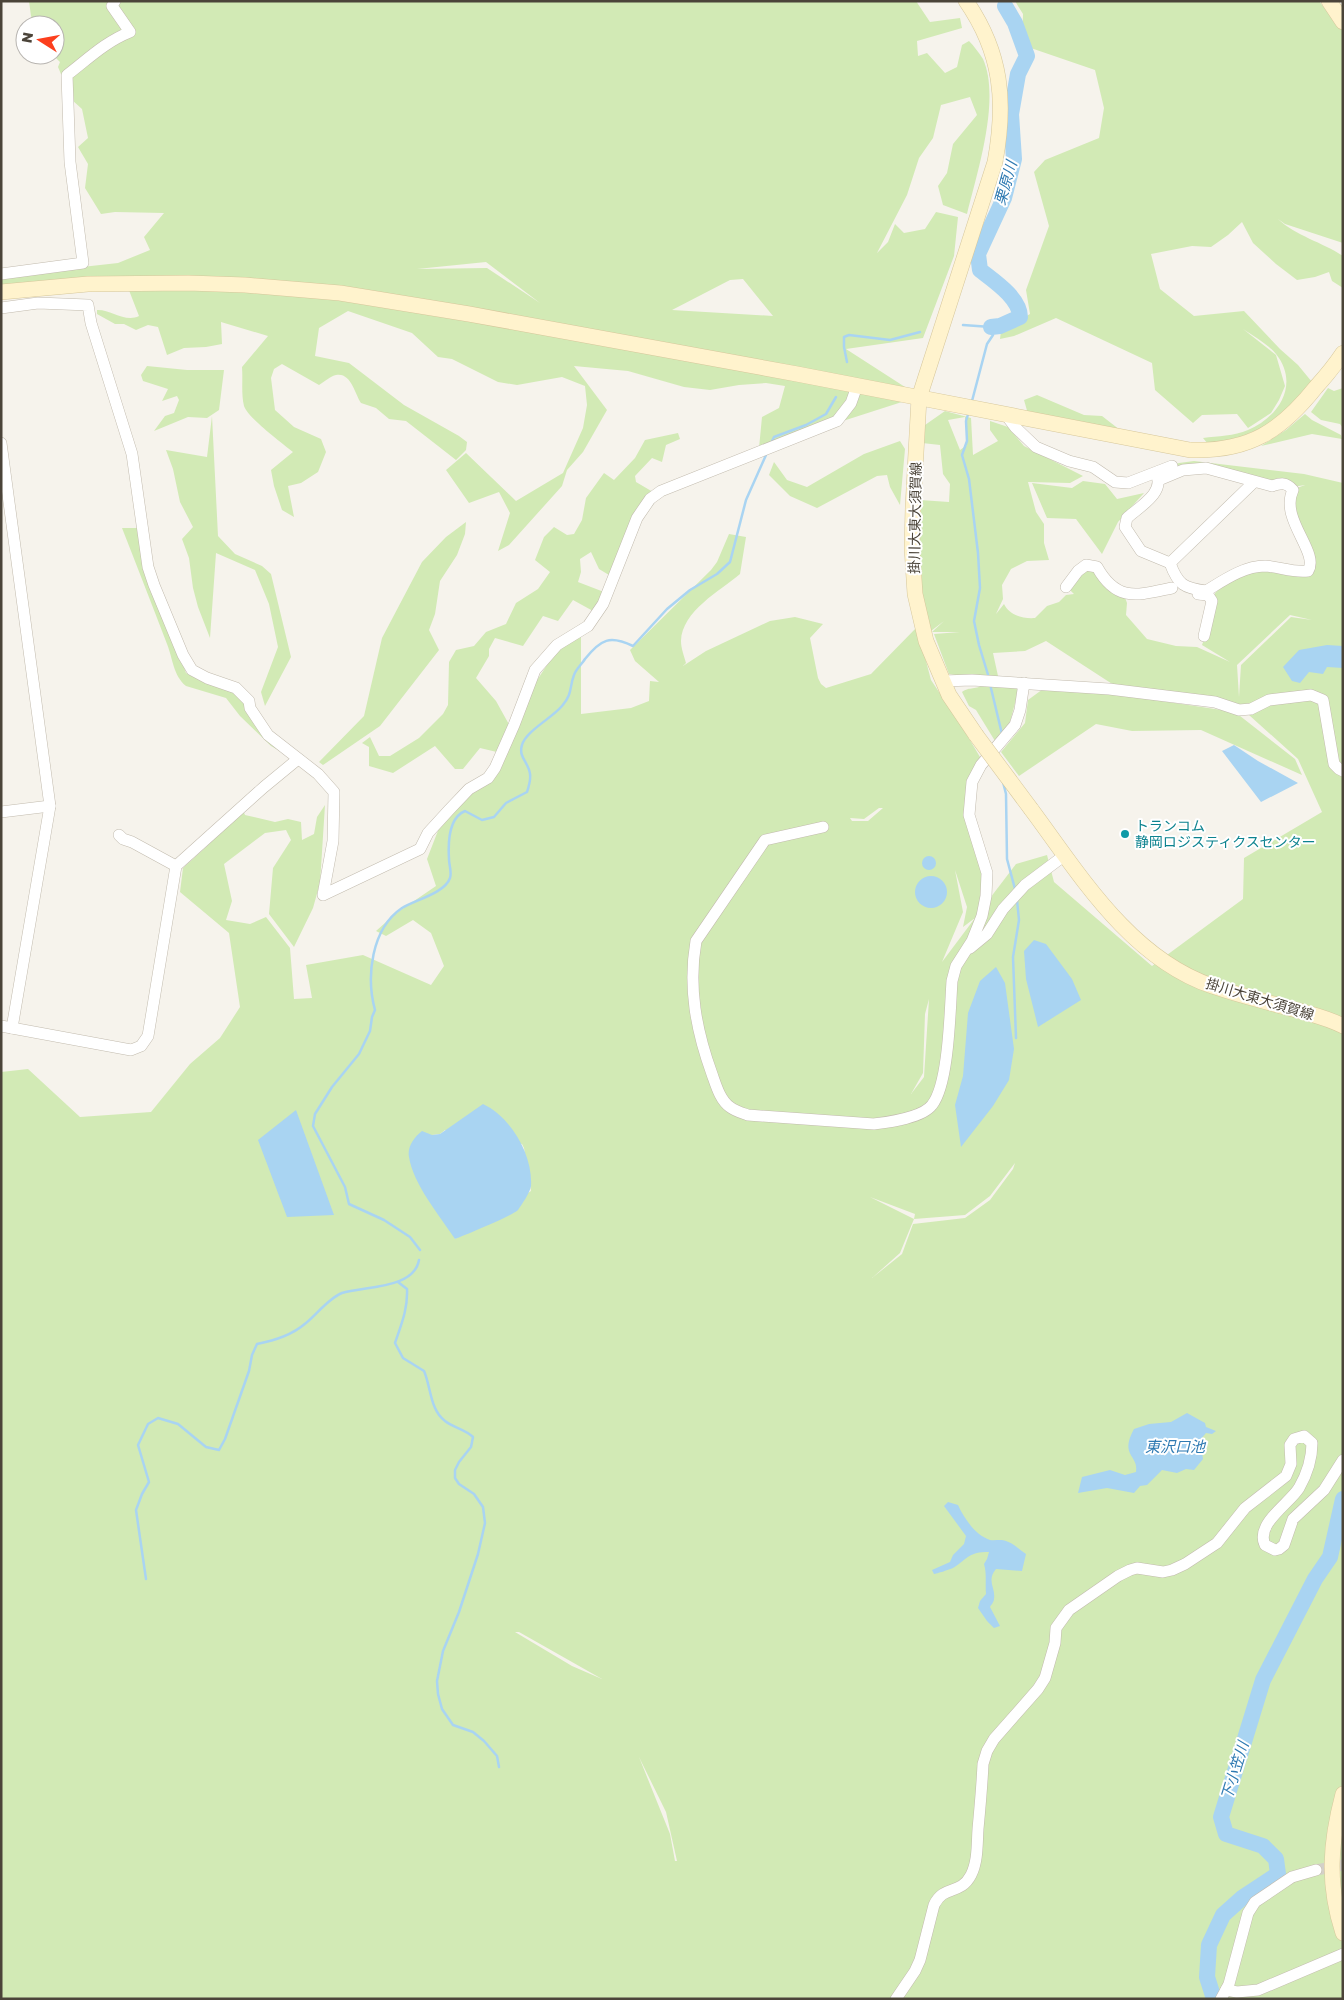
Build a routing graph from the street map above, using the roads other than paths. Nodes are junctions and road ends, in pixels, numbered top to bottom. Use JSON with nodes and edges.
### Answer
{"nodes":[{"id":1,"x":115,"y":1,"type":"edge"},
{"id":2,"x":966,"y":1,"type":"edge"},
{"id":3,"x":1329,"y":1,"type":"edge"},
{"id":4,"x":1343,"y":22,"type":"edge"},
{"id":5,"x":1,"y":274,"type":"edge"},
{"id":6,"x":1,"y":292,"type":"edge"},
{"id":7,"x":1,"y":308,"type":"edge"},
{"id":8,"x":1343,"y":353,"type":"edge"},
{"id":9,"x":858,"y":386,"type":"junction"},
{"id":10,"x":919,"y":398,"type":"junction"},
{"id":11,"x":1006,"y":415,"type":"junction"},
{"id":12,"x":1,"y":443,"type":"edge"},
{"id":13,"x":1203,"y":451,"type":"junction"},
{"id":14,"x":1157,"y":476,"type":"junction"},
{"id":15,"x":1254,"y":482,"type":"junction"},
{"id":16,"x":1170,"y":563,"type":"junction"},
{"id":17,"x":1066,"y":587,"type":"dead end"},
{"id":18,"x":1149,"y":587,"type":"dead end"},
{"id":19,"x":1172,"y":588,"type":"junction"},
{"id":20,"x":1204,"y":592,"type":"junction"},
{"id":21,"x":1204,"y":636,"type":"dead end"},
{"id":22,"x":943,"y":681,"type":"junction"},
{"id":23,"x":1024,"y":683,"type":"junction"},
{"id":24,"x":298,"y":760,"type":"junction"},
{"id":25,"x":1343,"y":771,"type":"edge"},
{"id":26,"x":50,"y":806,"type":"junction"},
{"id":27,"x":1,"y":812,"type":"edge"},
{"id":28,"x":823,"y":827,"type":"dead end"},
{"id":29,"x":119,"y":835,"type":"dead end"},
{"id":30,"x":1065,"y":855,"type":"junction"},
{"id":31,"x":176,"y":866,"type":"junction"},
{"id":32,"x":965,"y":952,"type":"junction"},
{"id":33,"x":1343,"y":1026,"type":"edge"},
{"id":34,"x":7,"y":1027,"type":"edge"},
{"id":35,"x":1343,"y":1460,"type":"edge"},
{"id":36,"x":1343,"y":1794,"type":"edge"},
{"id":37,"x":1316,"y":1870,"type":"tunnel mouth"},
{"id":38,"x":1343,"y":1933,"type":"edge"},
{"id":39,"x":1343,"y":1954,"type":"edge"},
{"id":40,"x":1223,"y":1994,"type":"edge"},
{"id":41,"x":896,"y":1999,"type":"edge"}],
"edges":[{"from":1,"to":5,"type":"street"},
{"from":2,"to":10,"type":"street","name":"掛川大東大須賀線"},
{"from":3,"to":4,"type":"street"},
{"from":6,"to":9,"type":"street"},
{"from":7,"to":24,"type":"street"},
{"from":8,"to":13,"type":"street"},
{"from":9,"to":10,"type":"street"},
{"from":9,"to":24,"type":"street"},
{"from":10,"to":11,"type":"street"},
{"from":10,"to":22,"type":"street","name":"掛川大東大須賀線"},
{"from":11,"to":13,"type":"street"},
{"from":11,"to":14,"type":"street"},
{"from":12,"to":26,"type":"street"},
{"from":13,"to":14,"type":"street"},
{"from":14,"to":15,"type":"street"},
{"from":14,"to":16,"type":"street"},
{"from":15,"to":16,"type":"street"},
{"from":15,"to":20,"type":"street"},
{"from":16,"to":20,"type":"street"},
{"from":17,"to":19,"type":"street"},
{"from":18,"to":19,"type":"street"},
{"from":19,"to":20,"type":"street"},
{"from":20,"to":21,"type":"street"},
{"from":22,"to":23,"type":"street"},
{"from":22,"to":30,"type":"street","name":"掛川大東大須賀線","bridge":true},
{"from":23,"to":25,"type":"street"},
{"from":23,"to":32,"type":"street"},
{"from":24,"to":31,"type":"street"},
{"from":26,"to":27,"type":"street"},
{"from":26,"to":34,"type":"street"},
{"from":28,"to":32,"type":"street"},
{"from":29,"to":31,"type":"street"},
{"from":30,"to":32,"type":"street"},
{"from":30,"to":33,"type":"street","name":"掛川大東大須賀線"},
{"from":31,"to":34,"type":"street"},
{"from":35,"to":41,"type":"street"},
{"from":36,"to":38,"type":"street"},
{"from":37,"to":40,"type":"street"},
{"from":39,"to":40,"type":"street"}]}
